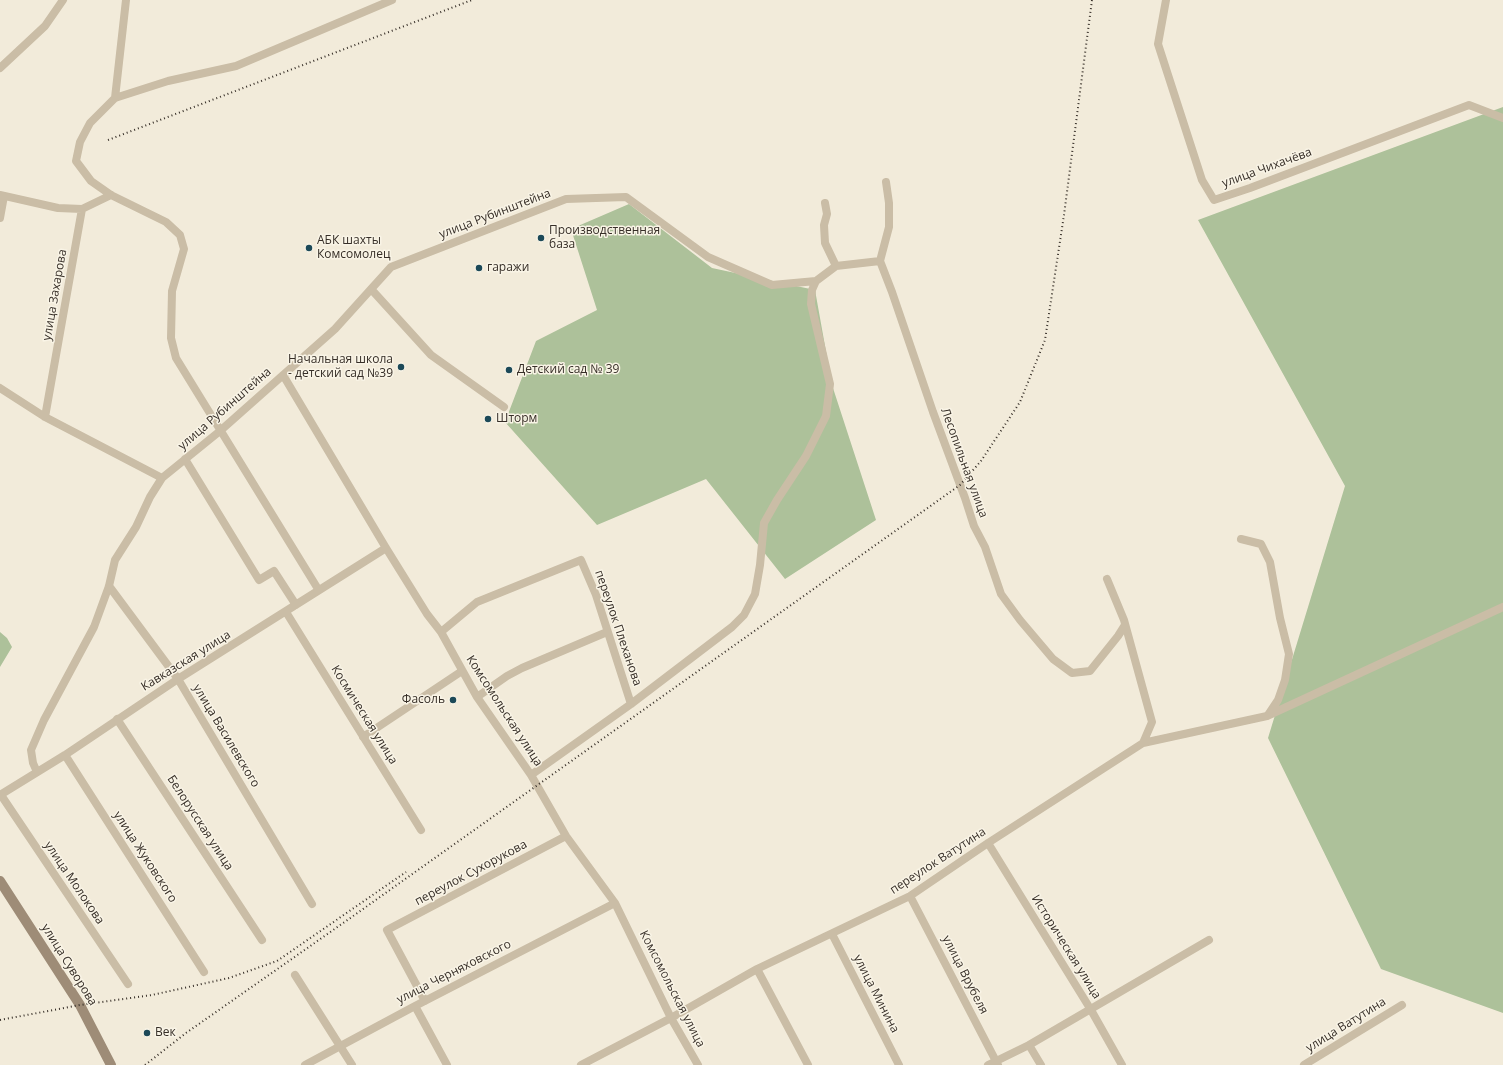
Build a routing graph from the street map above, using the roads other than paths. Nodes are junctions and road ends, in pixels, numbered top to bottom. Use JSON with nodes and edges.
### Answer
{"nodes":[{"id":1,"x":63,"y":0,"type":"edge"},
{"id":2,"x":126,"y":0,"type":"edge"},
{"id":3,"x":392,"y":0,"type":"edge"},
{"id":4,"x":1166,"y":0,"type":"edge"},
{"id":5,"x":0,"y":68,"type":"edge"},
{"id":6,"x":116,"y":98,"type":"junction"},
{"id":7,"x":1503,"y":118,"type":"edge"},
{"id":8,"x":886,"y":182,"type":"dead end"},
{"id":9,"x":2,"y":195,"type":"edge"},
{"id":10,"x":111,"y":195,"type":"junction"},
{"id":11,"x":826,"y":202,"type":"dead end"},
{"id":12,"x":82,"y":209,"type":"junction"},
{"id":13,"x":0,"y":218,"type":"edge"},
{"id":14,"x":880,"y":261,"type":"junction"},
{"id":15,"x":836,"y":266,"type":"junction"},
{"id":16,"x":816,"y":281,"type":"junction"},
{"id":17,"x":371,"y":289,"type":"junction"},
{"id":18,"x":283,"y":374,"type":"junction"},
{"id":19,"x":0,"y":388,"type":"edge"},
{"id":20,"x":504,"y":407,"type":"dead end"},
{"id":21,"x":45,"y":417,"type":"junction"},
{"id":22,"x":220,"y":431,"type":"junction"},
{"id":23,"x":185,"y":459,"type":"junction"},
{"id":24,"x":162,"y":478,"type":"junction"},
{"id":25,"x":1241,"y":539,"type":"dead end"},
{"id":26,"x":386,"y":548,"type":"junction"},
{"id":27,"x":1107,"y":579,"type":"dead end"},
{"id":28,"x":109,"y":586,"type":"junction"},
{"id":29,"x":318,"y":589,"type":"junction"},
{"id":30,"x":296,"y":605,"type":"junction"},
{"id":31,"x":1503,"y":606,"type":"edge"},
{"id":32,"x":286,"y":612,"type":"junction"},
{"id":33,"x":1125,"y":625,"type":"junction"},
{"id":34,"x":442,"y":632,"type":"junction"},
{"id":35,"x":607,"y":632,"type":"junction"},
{"id":36,"x":462,"y":671,"type":"junction"},
{"id":37,"x":178,"y":679,"type":"junction"},
{"id":38,"x":477,"y":697,"type":"junction"},
{"id":39,"x":631,"y":704,"type":"junction"},
{"id":40,"x":1267,"y":716,"type":"junction"},
{"id":41,"x":118,"y":719,"type":"junction"},
{"id":42,"x":363,"y":736,"type":"junction"},
{"id":43,"x":1143,"y":743,"type":"junction"},
{"id":44,"x":65,"y":755,"type":"junction"},
{"id":45,"x":37,"y":772,"type":"junction"},
{"id":46,"x":531,"y":775,"type":"junction"},
{"id":47,"x":1,"y":795,"type":"edge"},
{"id":48,"x":421,"y":830,"type":"dead end"},
{"id":49,"x":566,"y":836,"type":"junction"},
{"id":50,"x":988,"y":843,"type":"junction"},
{"id":51,"x":0,"y":881,"type":"edge"},
{"id":52,"x":910,"y":896,"type":"junction"},
{"id":53,"x":615,"y":903,"type":"junction"},
{"id":54,"x":312,"y":904,"type":"dead end"},
{"id":55,"x":832,"y":934,"type":"junction"},
{"id":56,"x":262,"y":940,"type":"dead end"},
{"id":57,"x":1209,"y":940,"type":"dead end"},
{"id":58,"x":757,"y":969,"type":"junction"},
{"id":59,"x":204,"y":972,"type":"dead end"},
{"id":60,"x":296,"y":976,"type":"dead end"},
{"id":61,"x":128,"y":984,"type":"dead end"},
{"id":62,"x":425,"y":1001,"type":"junction"},
{"id":63,"x":1402,"y":1005,"type":"dead end"},
{"id":64,"x":415,"y":1006,"type":"junction"},
{"id":65,"x":1091,"y":1010,"type":"junction"},
{"id":66,"x":671,"y":1018,"type":"junction"},
{"id":67,"x":1029,"y":1045,"type":"junction"},
{"id":68,"x":341,"y":1046,"type":"junction"},
{"id":69,"x":997,"y":1063,"type":"edge"},
{"id":70,"x":111,"y":1065,"type":"edge"},
{"id":71,"x":305,"y":1065,"type":"edge"},
{"id":72,"x":352,"y":1065,"type":"edge"},
{"id":73,"x":447,"y":1065,"type":"edge"},
{"id":74,"x":581,"y":1065,"type":"edge"},
{"id":75,"x":698,"y":1065,"type":"edge"},
{"id":76,"x":808,"y":1065,"type":"edge"},
{"id":77,"x":899,"y":1065,"type":"edge"},
{"id":78,"x":988,"y":1065,"type":"edge"},
{"id":79,"x":1041,"y":1065,"type":"edge"},
{"id":80,"x":1122,"y":1065,"type":"edge"},
{"id":81,"x":1304,"y":1065,"type":"edge"}],
"edges":[{"from":1,"to":5,"type":"street"},
{"from":2,"to":6,"type":"street"},
{"from":3,"to":6,"type":"street"},
{"from":4,"to":7,"type":"street","name":"улица Чихачёва"},
{"from":6,"to":10,"type":"street"},
{"from":8,"to":14,"type":"street"},
{"from":9,"to":12,"type":"street"},
{"from":9,"to":13,"type":"street"},
{"from":10,"to":12,"type":"street"},
{"from":10,"to":22,"type":"street"},
{"from":11,"to":15,"type":"street"},
{"from":12,"to":21,"type":"street","name":"улица Захарова"},
{"from":14,"to":15,"type":"street"},
{"from":14,"to":33,"type":"street","name":"Лесопильная улица"},
{"from":15,"to":16,"type":"street"},
{"from":16,"to":17,"type":"street","name":"улица Рубинштейна"},
{"from":16,"to":39,"type":"street"},
{"from":17,"to":18,"type":"street","name":"улица Рубинштейна"},
{"from":17,"to":20,"type":"street"},
{"from":18,"to":22,"type":"street","name":"улица Рубинштейна"},
{"from":18,"to":26,"type":"street","name":"Комсомольская улица"},
{"from":19,"to":21,"type":"street"},
{"from":21,"to":24,"type":"street"},
{"from":22,"to":23,"type":"street","name":"улица Рубинштейна"},
{"from":22,"to":29,"type":"street"},
{"from":23,"to":24,"type":"street","name":"улица Рубинштейна"},
{"from":23,"to":30,"type":"street"},
{"from":24,"to":28,"type":"street","name":"улица Рубинштейна"},
{"from":25,"to":40,"type":"street"},
{"from":26,"to":29,"type":"street","name":"Кавказская улица"},
{"from":26,"to":34,"type":"street","name":"Комсомольская улица"},
{"from":27,"to":33,"type":"street"},
{"from":28,"to":37,"type":"street","name":"улица Василевского"},
{"from":28,"to":45,"type":"street","name":"улица Рубинштейна"},
{"from":29,"to":30,"type":"street","name":"Кавказская улица"},
{"from":30,"to":32,"type":"street","name":"Кавказская улица"},
{"from":31,"to":40,"type":"street","name":"переулок Ватутина"},
{"from":32,"to":37,"type":"street","name":"Кавказская улица"},
{"from":32,"to":42,"type":"street","name":"Космическая улица"},
{"from":33,"to":43,"type":"street"},
{"from":34,"to":35,"type":"street","name":"переулок Плеханова"},
{"from":34,"to":36,"type":"street","name":"Комсомольская улица"},
{"from":35,"to":38,"type":"street"},
{"from":35,"to":39,"type":"street","name":"переулок Плеханова"},
{"from":36,"to":38,"type":"street","name":"Комсомольская улица"},
{"from":36,"to":42,"type":"street"},
{"from":37,"to":41,"type":"street","name":"Кавказская улица"},
{"from":37,"to":54,"type":"street","name":"улица Василевского"},
{"from":38,"to":46,"type":"street","name":"Комсомольская улица"},
{"from":39,"to":46,"type":"street"},
{"from":40,"to":43,"type":"street","name":"переулок Ватутина"},
{"from":41,"to":44,"type":"street","name":"Кавказская улица"},
{"from":41,"to":56,"type":"street","name":"Белорусская улица"},
{"from":42,"to":48,"type":"street","name":"Космическая улица"},
{"from":43,"to":50,"type":"street","name":"переулок Ватутина"},
{"from":44,"to":45,"type":"street","name":"Кавказская улица"},
{"from":44,"to":59,"type":"street","name":"улица Жуковского"},
{"from":45,"to":47,"type":"street","name":"Кавказская улица"},
{"from":46,"to":49,"type":"street","name":"Комсомольская улица"},
{"from":47,"to":61,"type":"street","name":"улица Молокова"},
{"from":49,"to":53,"type":"street","name":"Комсомольская улица"},
{"from":49,"to":62,"type":"street","name":"переулок Сухорукова"},
{"from":50,"to":52,"type":"street","name":"переулок Ватутина"},
{"from":50,"to":65,"type":"street","name":"Историческая улица"},
{"from":51,"to":70,"type":"street","name":"улица Суворова"},
{"from":52,"to":55,"type":"street","name":"переулок Ватутина"},
{"from":52,"to":69,"type":"street","name":"улица Врубеля"},
{"from":53,"to":62,"type":"street","name":"улица Черняховского"},
{"from":53,"to":66,"type":"street","name":"Комсомольская улица"},
{"from":55,"to":58,"type":"street","name":"переулок Ватутина"},
{"from":55,"to":77,"type":"street","name":"улица Минина"},
{"from":57,"to":65,"type":"street"},
{"from":58,"to":66,"type":"street","name":"переулок Ватутина"},
{"from":58,"to":76,"type":"street"},
{"from":60,"to":68,"type":"street"},
{"from":62,"to":64,"type":"street","name":"улица Черняховского"},
{"from":63,"to":81,"type":"street","name":"улица Ватутина"},
{"from":64,"to":68,"type":"street","name":"улица Черняховского"},
{"from":64,"to":73,"type":"street"},
{"from":65,"to":67,"type":"street"},
{"from":65,"to":80,"type":"street","name":"Историческая улица"},
{"from":66,"to":74,"type":"street","name":"переулок Ватутина"},
{"from":66,"to":75,"type":"street","name":"Комсомольская улица"},
{"from":67,"to":69,"type":"street"},
{"from":67,"to":79,"type":"street"},
{"from":68,"to":71,"type":"street","name":"улица Черняховского"},
{"from":68,"to":72,"type":"street"},
{"from":69,"to":78,"type":"street"}]}
